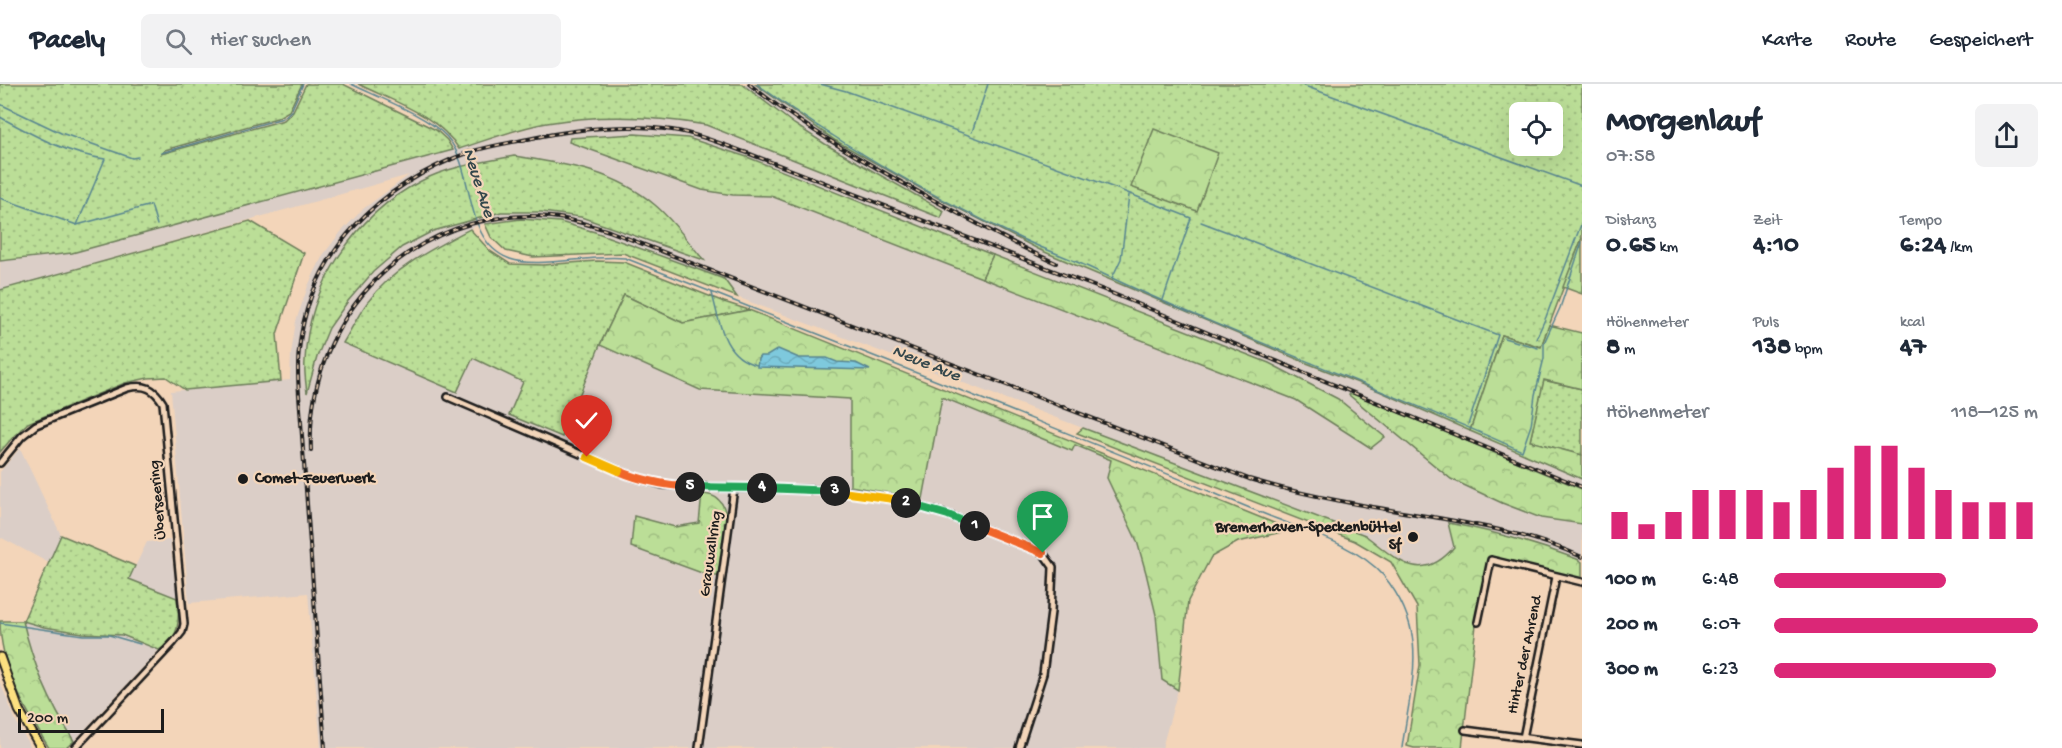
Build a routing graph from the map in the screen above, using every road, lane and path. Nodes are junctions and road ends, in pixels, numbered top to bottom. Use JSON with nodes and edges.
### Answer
{"nodes":[{"id":1,"x":448,"y":397,"type":"dead end"},
{"id":2,"x":0,"y":463,"type":"edge"},
{"id":3,"x":734,"y":488,"type":"junction"},
{"id":4,"x":1557,"y":577,"type":"junction"},
{"id":5,"x":1582,"y":582,"type":"edge"},
{"id":6,"x":1478,"y":622,"type":"dead end"},
{"id":7,"x":0,"y":657,"type":"edge"},
{"id":8,"x":1465,"y":730,"type":"dead end"},
{"id":9,"x":1523,"y":738,"type":"junction"},
{"id":10,"x":1582,"y":745,"type":"edge"},
{"id":11,"x":41,"y":748,"type":"edge"},
{"id":12,"x":75,"y":748,"type":"edge"},
{"id":13,"x":699,"y":748,"type":"edge"},
{"id":14,"x":1019,"y":748,"type":"edge"}],
"edges":[{"from":1,"to":3,"type":"street"},
{"from":2,"to":12,"type":"street","name":"Überseering"},
{"from":3,"to":13,"type":"street","name":"Grauwallring"},
{"from":3,"to":14,"type":"street"},
{"from":4,"to":5,"type":"street"},
{"from":4,"to":6,"type":"street"},
{"from":4,"to":9,"type":"street","name":"Hinter der Ahrend"},
{"from":7,"to":11,"type":"main road"},
{"from":8,"to":9,"type":"street"},
{"from":9,"to":10,"type":"street"}]}
